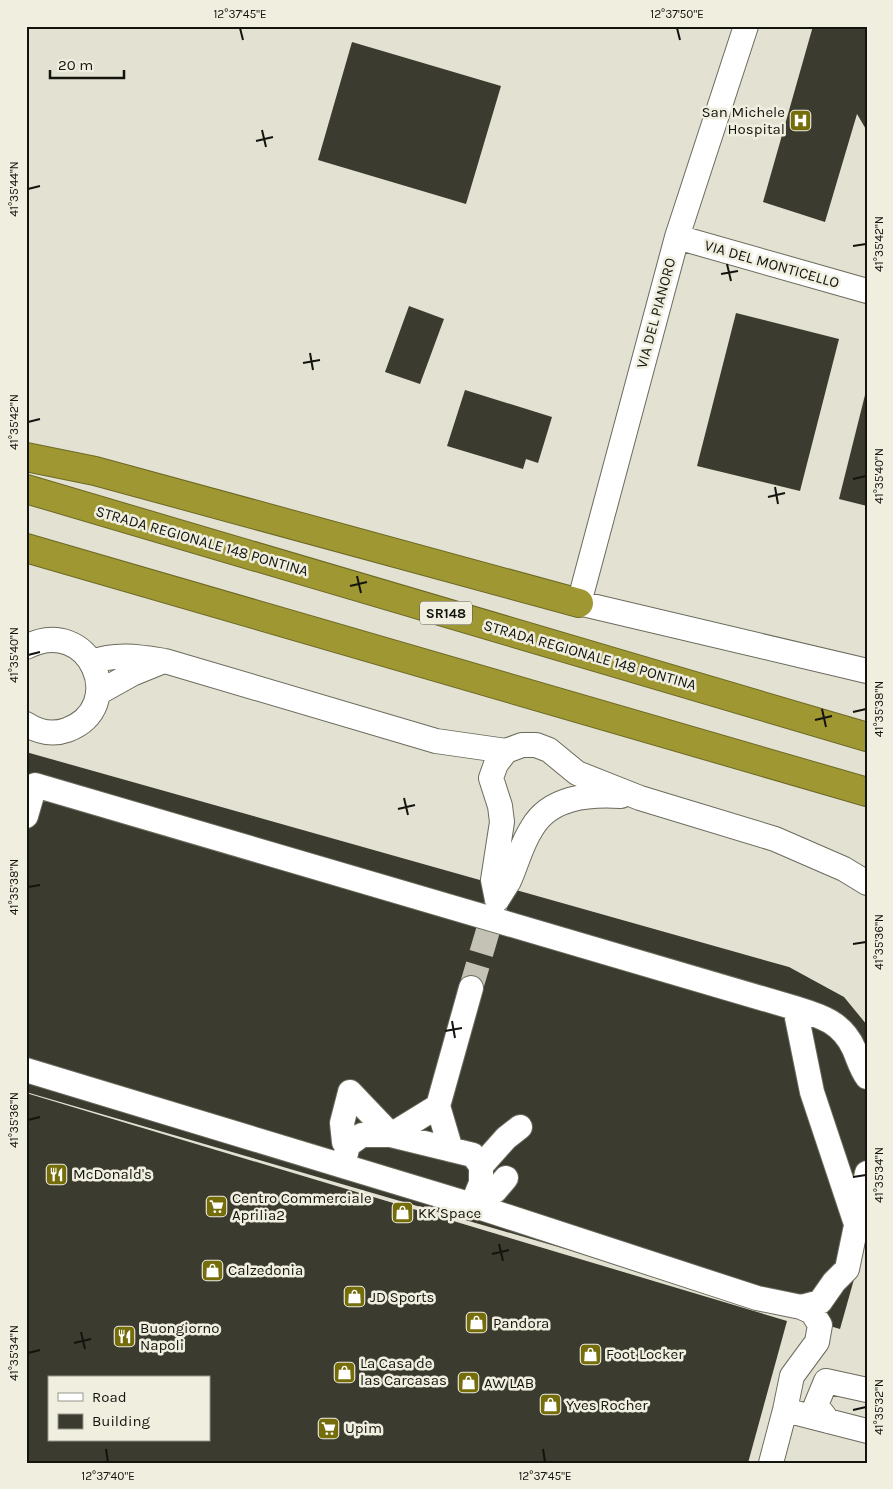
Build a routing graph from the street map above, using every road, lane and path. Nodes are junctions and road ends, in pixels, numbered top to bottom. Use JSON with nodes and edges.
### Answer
{"nodes":[{"id":1,"x":746,"y":26,"type":"edge"},
{"id":2,"x":677,"y":237,"type":"junction"},
{"id":3,"x":867,"y":291,"type":"edge"},
{"id":4,"x":26,"y":457,"type":"edge"},
{"id":5,"x":26,"y":489,"type":"edge"},
{"id":6,"x":26,"y":548,"type":"edge"},
{"id":7,"x":579,"y":603,"type":"junction"},
{"id":8,"x":26,"y":648,"type":"edge"},
{"id":9,"x":165,"y":661,"type":"junction"},
{"id":10,"x":92,"y":662,"type":"junction"},
{"id":11,"x":867,"y":671,"type":"edge"},
{"id":12,"x":98,"y":692,"type":"junction"},
{"id":13,"x":26,"y":724,"type":"edge"},
{"id":14,"x":867,"y":737,"type":"edge"},
{"id":15,"x":436,"y":741,"type":"junction"},
{"id":16,"x":506,"y":752,"type":"junction"},
{"id":17,"x":491,"y":778,"type":"junction"},
{"id":18,"x":867,"y":792,"type":"edge"},
{"id":19,"x":640,"y":798,"type":"junction"},
{"id":20,"x":26,"y":816,"type":"edge"},
{"id":21,"x":867,"y":883,"type":"edge"},
{"id":22,"x":471,"y":988,"type":"tunnel mouth"},
{"id":23,"x":795,"y":1008,"type":"junction"},
{"id":24,"x":26,"y":1070,"type":"edge"},
{"id":25,"x":867,"y":1077,"type":"edge"},
{"id":26,"x":438,"y":1106,"type":"junction"},
{"id":27,"x":520,"y":1127,"type":"dead end"},
{"id":28,"x":391,"y":1135,"type":"junction"},
{"id":29,"x":451,"y":1150,"type":"junction"},
{"id":30,"x":346,"y":1156,"type":"junction"},
{"id":31,"x":481,"y":1166,"type":"junction"},
{"id":32,"x":867,"y":1173,"type":"edge"},
{"id":33,"x":506,"y":1178,"type":"dead end"},
{"id":34,"x":472,"y":1205,"type":"junction"},
{"id":35,"x":859,"y":1228,"type":"edge"},
{"id":36,"x":801,"y":1307,"type":"junction"},
{"id":37,"x":867,"y":1390,"type":"edge"},
{"id":38,"x":785,"y":1410,"type":"junction"},
{"id":39,"x":828,"y":1421,"type":"junction"},
{"id":40,"x":867,"y":1431,"type":"edge"},
{"id":41,"x":771,"y":1463,"type":"edge"}],
"edges":[{"from":1,"to":2,"type":"street","name":"VIA DEL PIANORO"},
{"from":2,"to":3,"type":"street","name":"VIA DEL MONTICELLO"},
{"from":2,"to":7,"type":"street","name":"VIA DEL PIANORO"},
{"from":4,"to":7,"type":"highway"},
{"from":5,"to":14,"type":"highway","name":"STRADA REGIONALE 148 PONTINA","number":"SR148"},
{"from":6,"to":18,"type":"highway"},
{"from":7,"to":11,"type":"street"},
{"from":8,"to":10,"type":"street"},
{"from":9,"to":10,"type":"street"},
{"from":9,"to":12,"type":"street"},
{"from":9,"to":15,"type":"street"},
{"from":10,"to":12,"type":"street"},
{"from":12,"to":13,"type":"street"},
{"from":15,"to":16,"type":"street"},
{"from":15,"to":17,"type":"street"},
{"from":16,"to":17,"type":"street"},
{"from":16,"to":19,"type":"street"},
{"from":17,"to":19,"type":"street"},
{"from":19,"to":21,"type":"street"},
{"from":20,"to":23,"type":"street"},
{"from":22,"to":26,"type":"street"},
{"from":23,"to":25,"type":"street"},
{"from":23,"to":35,"type":"street"},
{"from":24,"to":30,"type":"street"},
{"from":26,"to":28,"type":"street"},
{"from":26,"to":29,"type":"street"},
{"from":27,"to":31,"type":"street"},
{"from":28,"to":29,"type":"street"},
{"from":28,"to":30,"type":"street"},
{"from":28,"to":30,"type":"street"},
{"from":29,"to":31,"type":"street"},
{"from":30,"to":34,"type":"street"},
{"from":31,"to":34,"type":"street"},
{"from":32,"to":35,"type":"street"},
{"from":33,"to":34,"type":"street"},
{"from":34,"to":36,"type":"street"},
{"from":35,"to":36,"type":"street"},
{"from":36,"to":38,"type":"street"},
{"from":37,"to":39,"type":"street"},
{"from":38,"to":39,"type":"street"},
{"from":38,"to":41,"type":"street"},
{"from":39,"to":40,"type":"street"}]}
